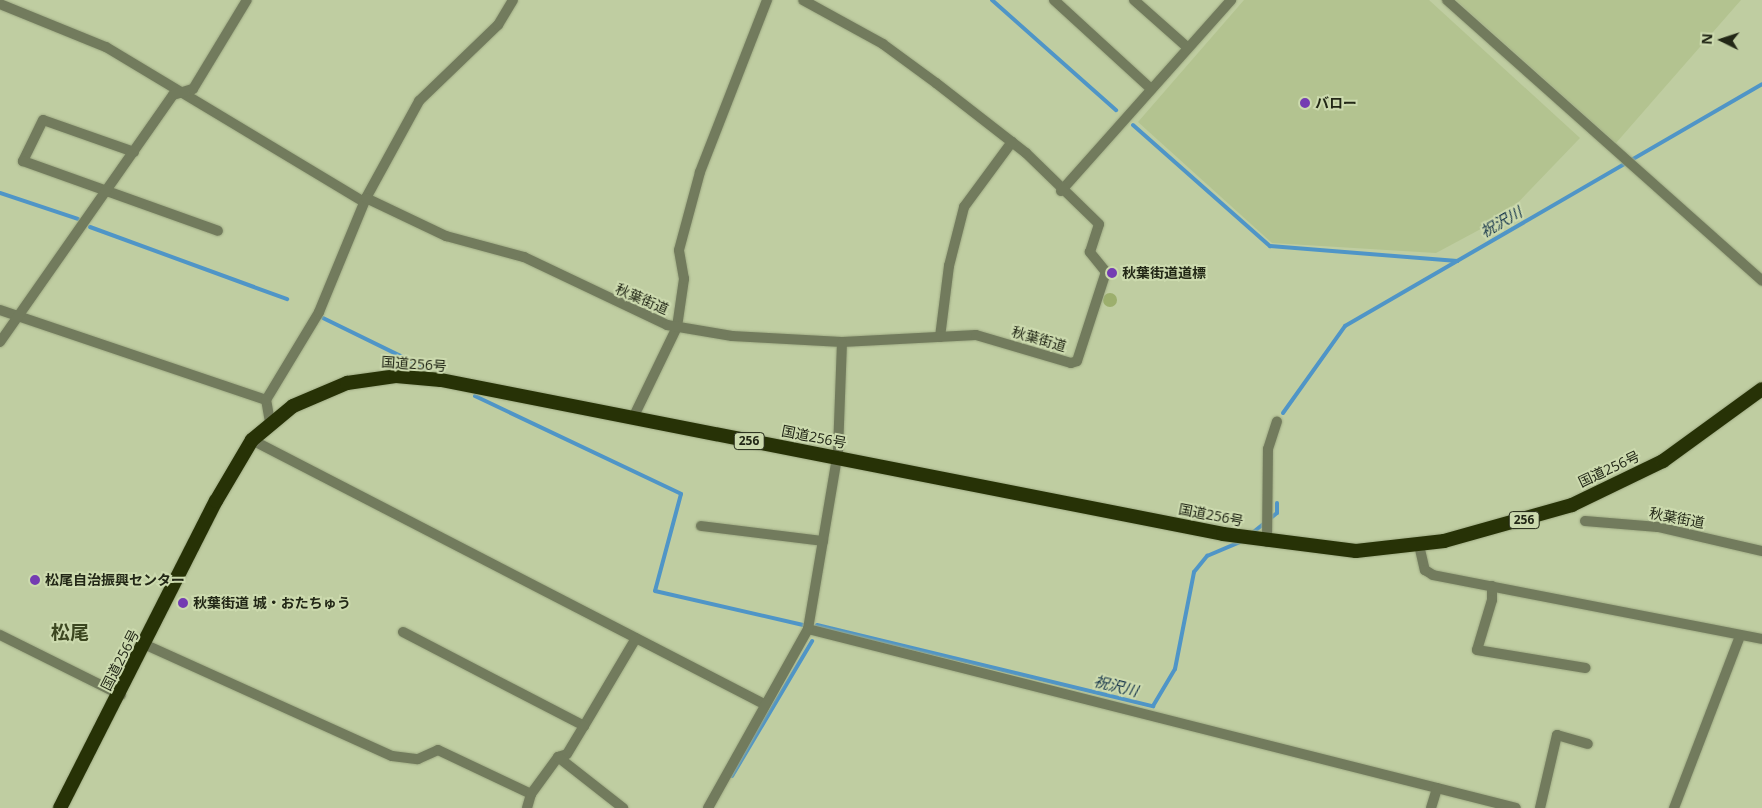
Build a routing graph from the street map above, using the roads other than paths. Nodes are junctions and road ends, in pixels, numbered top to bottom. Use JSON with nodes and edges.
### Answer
{"nodes":[{"id":1,"x":247,"y":0,"type":"edge"},
{"id":2,"x":513,"y":0,"type":"edge"},
{"id":3,"x":767,"y":0,"type":"edge"},
{"id":4,"x":803,"y":0,"type":"edge"},
{"id":5,"x":1054,"y":0,"type":"edge"},
{"id":6,"x":1134,"y":0,"type":"edge"},
{"id":7,"x":1231,"y":0,"type":"edge"},
{"id":8,"x":1447,"y":0,"type":"edge"},
{"id":9,"x":0,"y":4,"type":"edge"},
{"id":10,"x":1188,"y":48,"type":"junction"},
{"id":11,"x":1151,"y":89,"type":"junction"},
{"id":12,"x":184,"y":95,"type":"junction"},
{"id":13,"x":1012,"y":142,"type":"junction"},
{"id":14,"x":134,"y":152,"type":"junction"},
{"id":15,"x":1061,"y":191,"type":"junction"},
{"id":16,"x":106,"y":192,"type":"junction"},
{"id":17,"x":365,"y":200,"type":"junction"},
{"id":18,"x":218,"y":231,"type":"dead end"},
{"id":19,"x":1762,"y":281,"type":"edge"},
{"id":20,"x":0,"y":310,"type":"edge"},
{"id":21,"x":19,"y":316,"type":"junction"},
{"id":22,"x":677,"y":327,"type":"junction"},
{"id":23,"x":940,"y":337,"type":"junction"},
{"id":24,"x":0,"y":342,"type":"edge"},
{"id":25,"x":842,"y":342,"type":"junction"},
{"id":26,"x":1762,"y":389,"type":"edge"},
{"id":27,"x":266,"y":400,"type":"junction"},
{"id":28,"x":632,"y":418,"type":"junction"},
{"id":29,"x":1277,"y":421,"type":"dead end"},
{"id":30,"x":270,"y":422,"type":"junction"},
{"id":31,"x":252,"y":440,"type":"junction"},
{"id":32,"x":836,"y":458,"type":"junction"},
{"id":33,"x":1585,"y":522,"type":"dead end"},
{"id":34,"x":701,"y":526,"type":"dead end"},
{"id":35,"x":1263,"y":536,"type":"junction"},
{"id":36,"x":823,"y":541,"type":"junction"},
{"id":37,"x":1419,"y":545,"type":"junction"},
{"id":38,"x":1762,"y":551,"type":"edge"},
{"id":39,"x":1492,"y":586,"type":"junction"},
{"id":40,"x":808,"y":630,"type":"junction"},
{"id":41,"x":403,"y":632,"type":"dead end"},
{"id":42,"x":0,"y":635,"type":"edge"},
{"id":43,"x":1740,"y":636,"type":"junction"},
{"id":44,"x":636,"y":638,"type":"junction"},
{"id":45,"x":1762,"y":639,"type":"edge"},
{"id":46,"x":146,"y":645,"type":"junction"},
{"id":47,"x":1586,"y":668,"type":"dead end"},
{"id":48,"x":121,"y":695,"type":"junction"},
{"id":49,"x":764,"y":704,"type":"junction"},
{"id":50,"x":584,"y":726,"type":"junction"},
{"id":51,"x":1588,"y":744,"type":"dead end"},
{"id":52,"x":558,"y":756,"type":"junction"},
{"id":53,"x":1437,"y":788,"type":"junction"},
{"id":54,"x":531,"y":794,"type":"junction"},
{"id":55,"x":60,"y":808,"type":"edge"},
{"id":56,"x":527,"y":808,"type":"edge"},
{"id":57,"x":623,"y":808,"type":"edge"},
{"id":58,"x":708,"y":808,"type":"edge"},
{"id":59,"x":1431,"y":808,"type":"edge"},
{"id":60,"x":1516,"y":808,"type":"edge"},
{"id":61,"x":1540,"y":808,"type":"edge"},
{"id":62,"x":1674,"y":808,"type":"edge"}],
"edges":[{"from":1,"to":12,"type":"street"},
{"from":2,"to":17,"type":"street"},
{"from":3,"to":22,"type":"street"},
{"from":4,"to":13,"type":"street"},
{"from":5,"to":11,"type":"street"},
{"from":6,"to":10,"type":"street"},
{"from":7,"to":10,"type":"street"},
{"from":8,"to":19,"type":"street"},
{"from":9,"to":12,"type":"street","name":"秋葉街道"},
{"from":10,"to":11,"type":"street"},
{"from":11,"to":15,"type":"street"},
{"from":12,"to":14,"type":"street"},
{"from":12,"to":17,"type":"street","name":"秋葉街道"},
{"from":13,"to":15,"type":"street"},
{"from":13,"to":23,"type":"street"},
{"from":14,"to":16,"type":"street"},
{"from":14,"to":16,"type":"street"},
{"from":15,"to":23,"type":"street","name":"秋葉街道"},
{"from":16,"to":18,"type":"street"},
{"from":16,"to":21,"type":"street"},
{"from":17,"to":22,"type":"street","name":"秋葉街道"},
{"from":17,"to":27,"type":"street"},
{"from":20,"to":21,"type":"street"},
{"from":21,"to":24,"type":"street"},
{"from":21,"to":27,"type":"street"},
{"from":22,"to":25,"type":"street","name":"秋葉街道"},
{"from":22,"to":28,"type":"street"},
{"from":23,"to":25,"type":"street","name":"秋葉街道"},
{"from":25,"to":32,"type":"street"},
{"from":26,"to":37,"type":"highway","name":"国道256号","number":"256"},
{"from":27,"to":30,"type":"street"},
{"from":28,"to":30,"type":"highway","name":"国道256号","number":"256"},
{"from":28,"to":32,"type":"highway","name":"国道256号","number":"256"},
{"from":29,"to":35,"type":"street"},
{"from":30,"to":31,"type":"highway","name":"国道256号","number":"256"},
{"from":31,"to":44,"type":"street"},
{"from":31,"to":46,"type":"highway","name":"国道256号","number":"256"},
{"from":32,"to":35,"type":"highway","name":"国道256号","number":"256"},
{"from":32,"to":36,"type":"street"},
{"from":33,"to":38,"type":"street","name":"秋葉街道"},
{"from":34,"to":36,"type":"street"},
{"from":35,"to":37,"type":"highway","name":"国道256号","number":"256"},
{"from":36,"to":40,"type":"street"},
{"from":37,"to":39,"type":"street"},
{"from":39,"to":43,"type":"street"},
{"from":39,"to":47,"type":"street"},
{"from":40,"to":49,"type":"street"},
{"from":40,"to":53,"type":"street"},
{"from":41,"to":50,"type":"street"},
{"from":42,"to":48,"type":"street"},
{"from":43,"to":45,"type":"street"},
{"from":43,"to":62,"type":"street"},
{"from":44,"to":49,"type":"street"},
{"from":44,"to":50,"type":"street"},
{"from":46,"to":48,"type":"highway","name":"国道256号","number":"256"},
{"from":46,"to":54,"type":"street"},
{"from":48,"to":55,"type":"highway","name":"国道256号","number":"256"},
{"from":49,"to":58,"type":"street"},
{"from":50,"to":52,"type":"street"},
{"from":51,"to":61,"type":"street"},
{"from":52,"to":54,"type":"street"},
{"from":52,"to":57,"type":"street"},
{"from":53,"to":59,"type":"street"},
{"from":53,"to":60,"type":"street"},
{"from":54,"to":56,"type":"street"}]}
